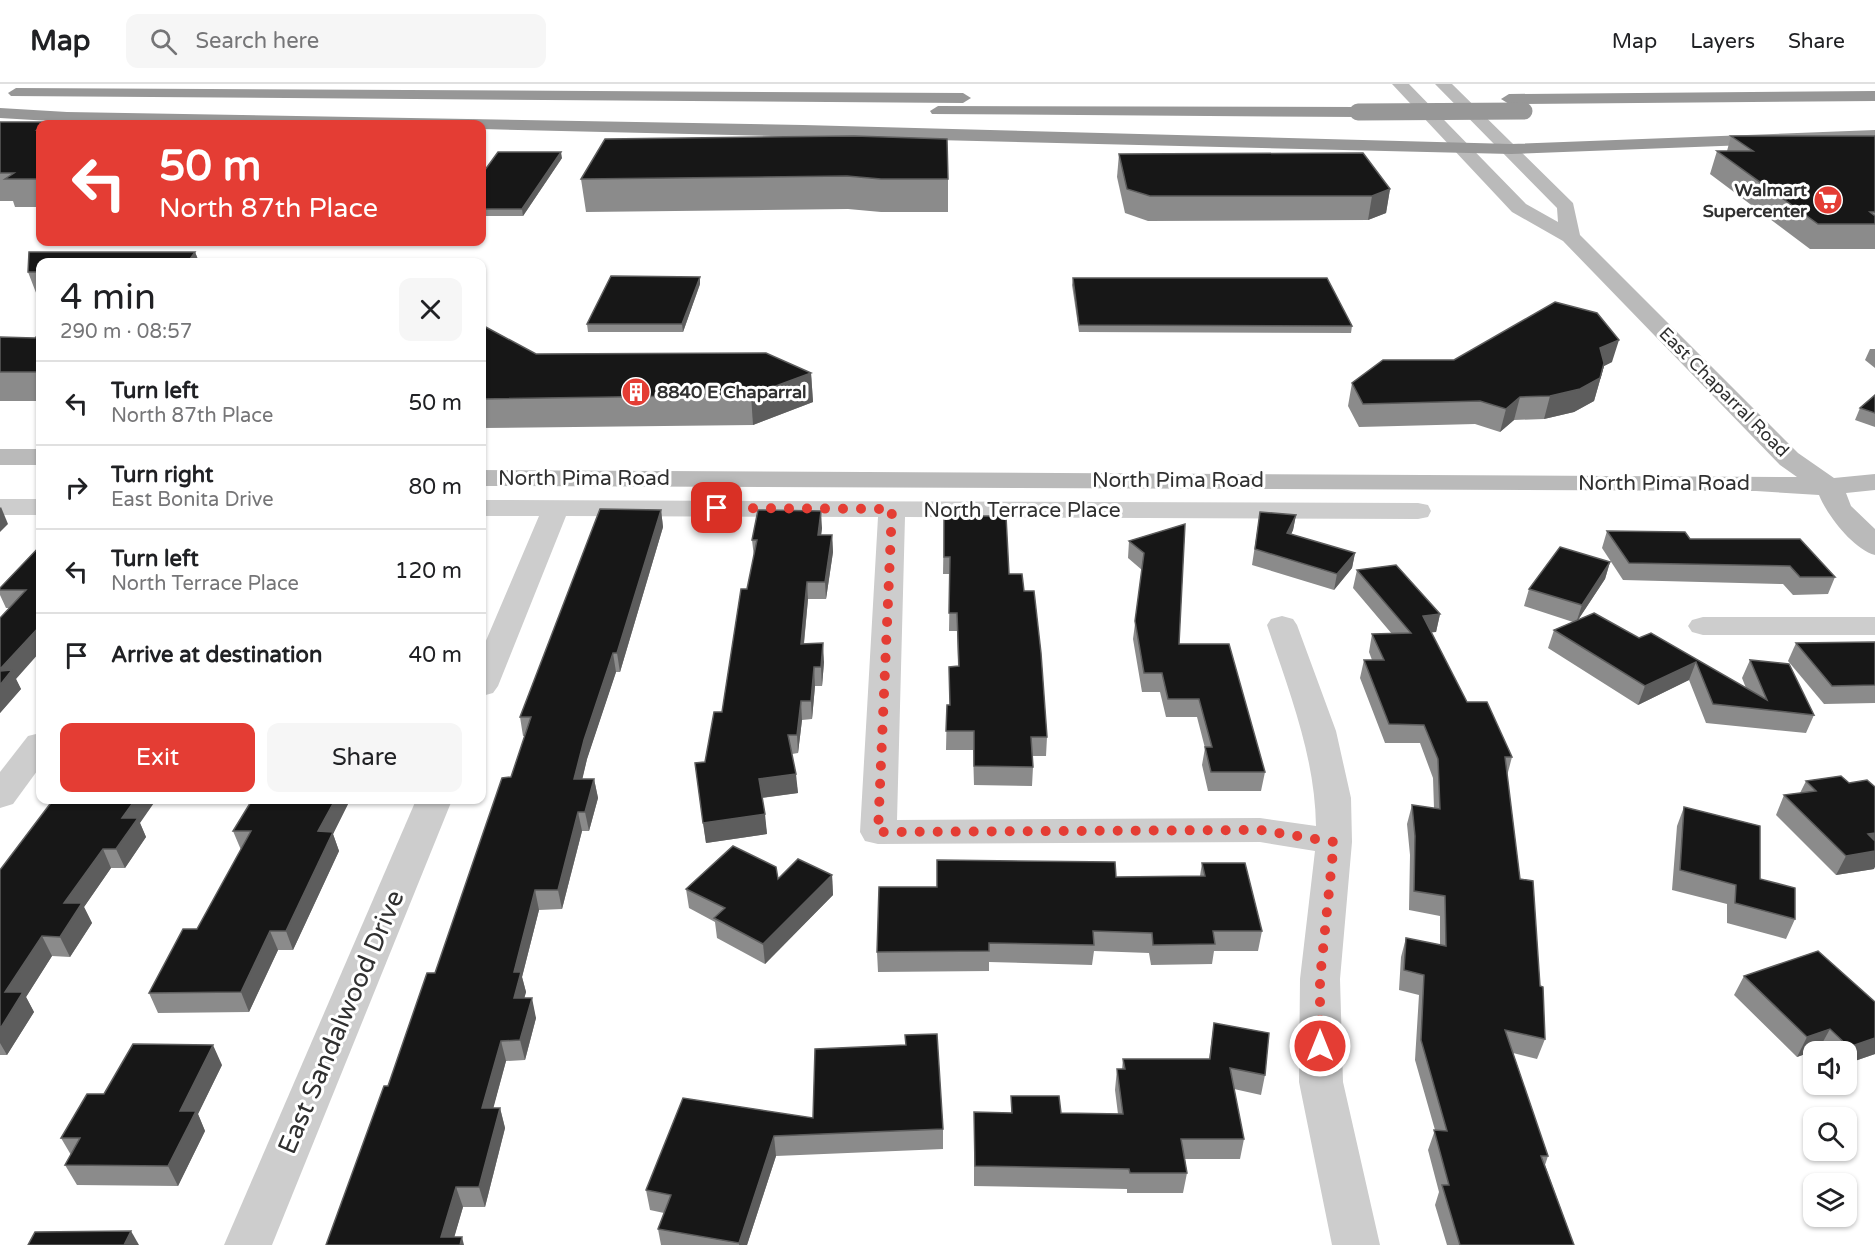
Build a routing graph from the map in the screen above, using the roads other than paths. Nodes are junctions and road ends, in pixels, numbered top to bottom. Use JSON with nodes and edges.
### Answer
{"nodes":[{"id":1,"x":591,"y":84,"type":"edge"},
{"id":2,"x":1400,"y":84,"type":"edge"},
{"id":3,"x":1443,"y":84,"type":"edge"},
{"id":4,"x":0,"y":93,"type":"edge"},
{"id":5,"x":179,"y":93,"type":"junction"},
{"id":6,"x":1875,"y":96,"type":"edge"},
{"id":7,"x":1875,"y":110,"type":"edge"},
{"id":8,"x":0,"y":111,"type":"edge"},
{"id":9,"x":237,"y":120,"type":"edge"},
{"id":10,"x":486,"y":124,"type":"edge"},
{"id":11,"x":1875,"y":135,"type":"edge"},
{"id":12,"x":1460,"y":148,"type":"junction"},
{"id":13,"x":1511,"y":149,"type":"junction"},
{"id":14,"x":1570,"y":237,"type":"junction"},
{"id":15,"x":0,"y":457,"type":"edge"},
{"id":16,"x":36,"y":457,"type":"edge"},
{"id":17,"x":486,"y":478,"type":"edge"},
{"id":18,"x":1875,"y":482,"type":"edge"},
{"id":19,"x":1829,"y":487,"type":"junction"},
{"id":20,"x":0,"y":507,"type":"edge"},
{"id":21,"x":36,"y":507,"type":"edge"},
{"id":22,"x":486,"y":508,"type":"edge"},
{"id":23,"x":556,"y":508,"type":"junction"},
{"id":24,"x":892,"y":509,"type":"junction"},
{"id":25,"x":1418,"y":511,"type":"dead end"},
{"id":26,"x":1875,"y":546,"type":"edge"},
{"id":27,"x":1282,"y":625,"type":"dead end"},
{"id":28,"x":1702,"y":626,"type":"dead end"},
{"id":29,"x":1875,"y":626,"type":"edge"},
{"id":30,"x":486,"y":676,"type":"edge"},
{"id":31,"x":36,"y":749,"type":"edge"},
{"id":32,"x":0,"y":796,"type":"edge"},
{"id":33,"x":432,"y":804,"type":"edge"},
{"id":34,"x":1334,"y":842,"type":"junction"},
{"id":35,"x":248,"y":1245,"type":"edge"},
{"id":36,"x":1356,"y":1245,"type":"edge"}],
"edges":[{"from":1,"to":5,"type":"highway"},
{"from":2,"to":12,"type":"main road","name":"East Chaparral Road"},
{"from":3,"to":13,"type":"main road"},
{"from":4,"to":5,"type":"highway"},
{"from":5,"to":6,"type":"highway"},
{"from":7,"to":8,"type":"highway","bridge":true},
{"from":8,"to":9,"type":"highway"},
{"from":10,"to":12,"type":"highway"},
{"from":11,"to":13,"type":"highway"},
{"from":12,"to":13,"type":"highway"},
{"from":12,"to":14,"type":"main road","name":"East Chaparral Road"},
{"from":13,"to":14,"type":"main road"},
{"from":14,"to":19,"type":"main road","name":"East Chaparral Road"},
{"from":15,"to":16,"type":"main road"},
{"from":17,"to":19,"type":"main road","name":"North Pima Road"},
{"from":18,"to":19,"type":"main road","name":"North Pima Road"},
{"from":19,"to":26,"type":"main road","name":"East Chaparral Road"},
{"from":20,"to":21,"type":"street"},
{"from":22,"to":23,"type":"street","name":"North Terrace Place"},
{"from":23,"to":24,"type":"street","name":"North Terrace Place"},
{"from":23,"to":30,"type":"street"},
{"from":24,"to":25,"type":"street","name":"North Terrace Place"},
{"from":24,"to":34,"type":"street"},
{"from":27,"to":34,"type":"street"},
{"from":28,"to":29,"type":"street"},
{"from":31,"to":32,"type":"street"},
{"from":33,"to":35,"type":"street","name":"East Sandalwood Drive"},
{"from":34,"to":36,"type":"street"}]}
